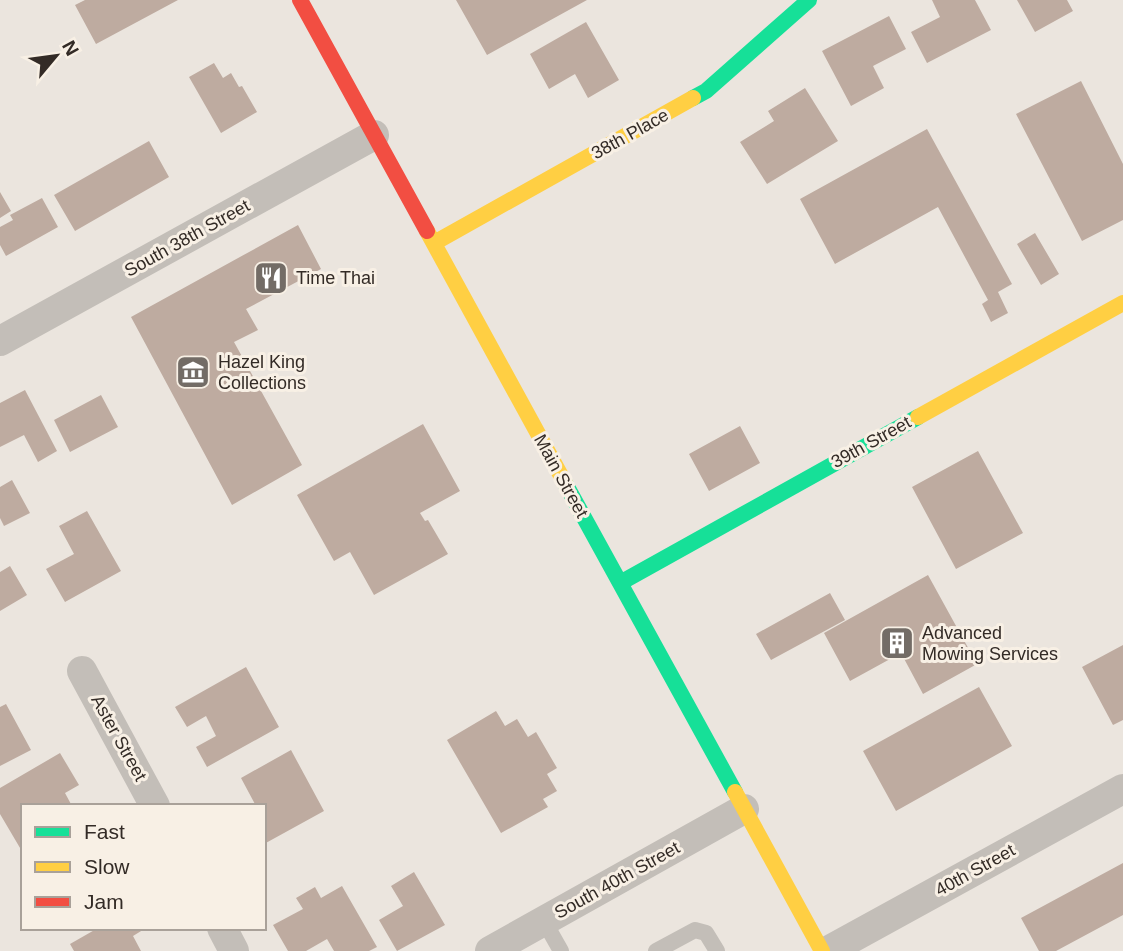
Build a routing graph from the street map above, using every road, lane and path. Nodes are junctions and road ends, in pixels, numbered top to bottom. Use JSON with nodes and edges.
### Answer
{"nodes":[{"id":1,"x":300,"y":0,"type":"edge"},
{"id":2,"x":809,"y":0,"type":"edge"},
{"id":3,"x":374,"y":135,"type":"junction"},
{"id":4,"x":434,"y":243,"type":"junction"},
{"id":5,"x":1123,"y":303,"type":"edge"},
{"id":6,"x":0,"y":341,"type":"edge"},
{"id":7,"x":620,"y":583,"type":"junction"},
{"id":8,"x":82,"y":671,"type":"dead end"},
{"id":9,"x":1123,"y":789,"type":"edge"},
{"id":10,"x":154,"y":804,"type":"edge"},
{"id":11,"x":744,"y":808,"type":"junction"},
{"id":12,"x":544,"y":921,"type":"junction"},
{"id":13,"x":223,"y":930,"type":"edge"},
{"id":14,"x":234,"y":951,"type":"edge"},
{"id":15,"x":490,"y":951,"type":"edge"},
{"id":16,"x":561,"y":951,"type":"edge"},
{"id":17,"x":656,"y":951,"type":"edge"},
{"id":18,"x":717,"y":951,"type":"edge"},
{"id":19,"x":822,"y":951,"type":"edge"},
{"id":20,"x":828,"y":951,"type":"edge"}],
"edges":[{"from":1,"to":3,"type":"main road","name":"Main Street"},
{"from":2,"to":4,"type":"main road","name":"38th Place"},
{"from":3,"to":4,"type":"main road","name":"Main Street"},
{"from":3,"to":6,"type":"street","name":"South 38th Street"},
{"from":4,"to":7,"type":"main road","name":"Main Street"},
{"from":5,"to":7,"type":"main road","name":"39th Street"},
{"from":7,"to":11,"type":"main road","name":"Main Street"},
{"from":8,"to":10,"type":"street","name":"Aster Street"},
{"from":9,"to":20,"type":"street","name":"40th Street"},
{"from":11,"to":12,"type":"street","name":"South 40th Street"},
{"from":11,"to":19,"type":"main road","name":"Main Street"},
{"from":12,"to":15,"type":"street","name":"South 40th Street"},
{"from":12,"to":16,"type":"lane"},
{"from":13,"to":14,"type":"street"},
{"from":17,"to":18,"type":"lane"}]}
